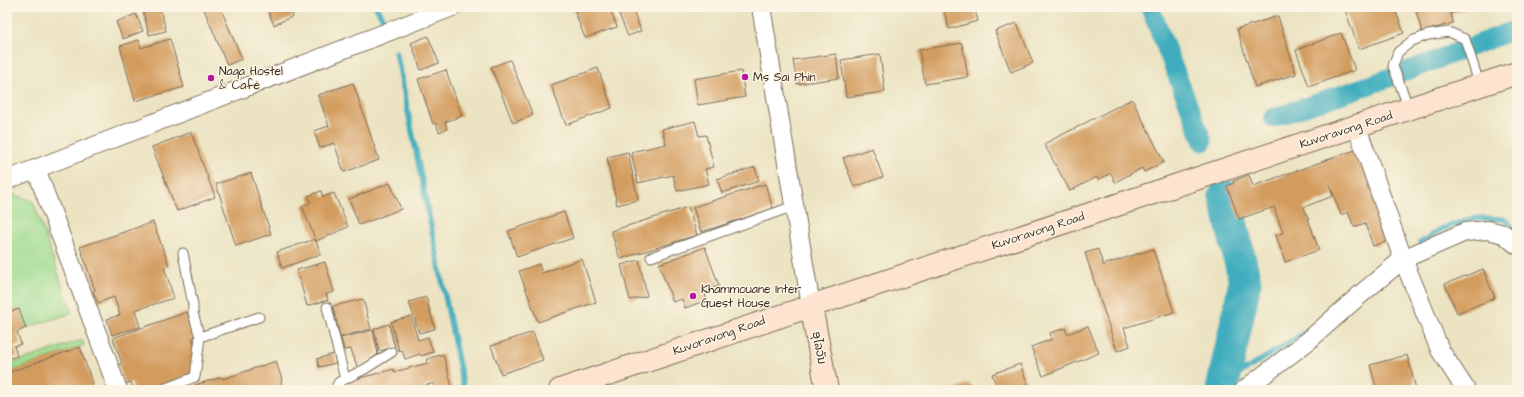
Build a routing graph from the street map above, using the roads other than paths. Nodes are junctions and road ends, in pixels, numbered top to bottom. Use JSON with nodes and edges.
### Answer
{"nodes":[{"id":1,"x":452,"y":7,"type":"edge"},
{"id":2,"x":761,"y":7,"type":"edge"},
{"id":3,"x":1517,"y":73,"type":"edge"},
{"id":4,"x":1479,"y":81,"type":"junction"},
{"id":5,"x":1408,"y":106,"type":"junction"},
{"id":6,"x":1357,"y":127,"type":"junction"},
{"id":7,"x":36,"y":169,"type":"junction"},
{"id":8,"x":7,"y":180,"type":"edge"},
{"id":9,"x":794,"y":206,"type":"junction"},
{"id":10,"x":1517,"y":245,"type":"edge"},
{"id":11,"x":1401,"y":252,"type":"junction"},
{"id":12,"x":183,"y":253,"type":"dead end"},
{"id":13,"x":651,"y":257,"type":"dead end"},
{"id":14,"x":811,"y":306,"type":"junction"},
{"id":15,"x":327,"y":307,"type":"dead end"},
{"id":16,"x":259,"y":317,"type":"dead end"},
{"id":17,"x":200,"y":336,"type":"junction"},
{"id":18,"x":392,"y":352,"type":"dead end"},
{"id":19,"x":345,"y":379,"type":"junction"},
{"id":20,"x":118,"y":390,"type":"edge"},
{"id":21,"x":161,"y":390,"type":"edge"},
{"id":22,"x":337,"y":390,"type":"edge"},
{"id":23,"x":560,"y":390,"type":"edge"},
{"id":24,"x":827,"y":390,"type":"edge"},
{"id":25,"x":1244,"y":390,"type":"edge"},
{"id":26,"x":1466,"y":390,"type":"edge"}],
"edges":[{"from":1,"to":7,"type":"street"},
{"from":2,"to":9,"type":"street"},
{"from":3,"to":4,"type":"street","name":"Kuvoravong Road"},
{"from":4,"to":5,"type":"street","name":"Kuvoravong Road"},
{"from":4,"to":5,"type":"lane"},
{"from":5,"to":6,"type":"street","name":"Kuvoravong Road"},
{"from":6,"to":11,"type":"street"},
{"from":6,"to":14,"type":"street","name":"Kuvoravong Road"},
{"from":7,"to":8,"type":"street"},
{"from":7,"to":20,"type":"street"},
{"from":9,"to":13,"type":"lane"},
{"from":9,"to":14,"type":"street"},
{"from":10,"to":11,"type":"street"},
{"from":11,"to":25,"type":"street"},
{"from":11,"to":26,"type":"street"},
{"from":12,"to":17,"type":"lane"},
{"from":14,"to":23,"type":"street","name":"Kuvoravong Road"},
{"from":14,"to":24,"type":"street","name":"ອຸໄລວັນ"},
{"from":15,"to":19,"type":"lane"},
{"from":16,"to":17,"type":"lane"},
{"from":17,"to":21,"type":"lane"},
{"from":18,"to":19,"type":"lane"},
{"from":19,"to":22,"type":"lane"}]}
